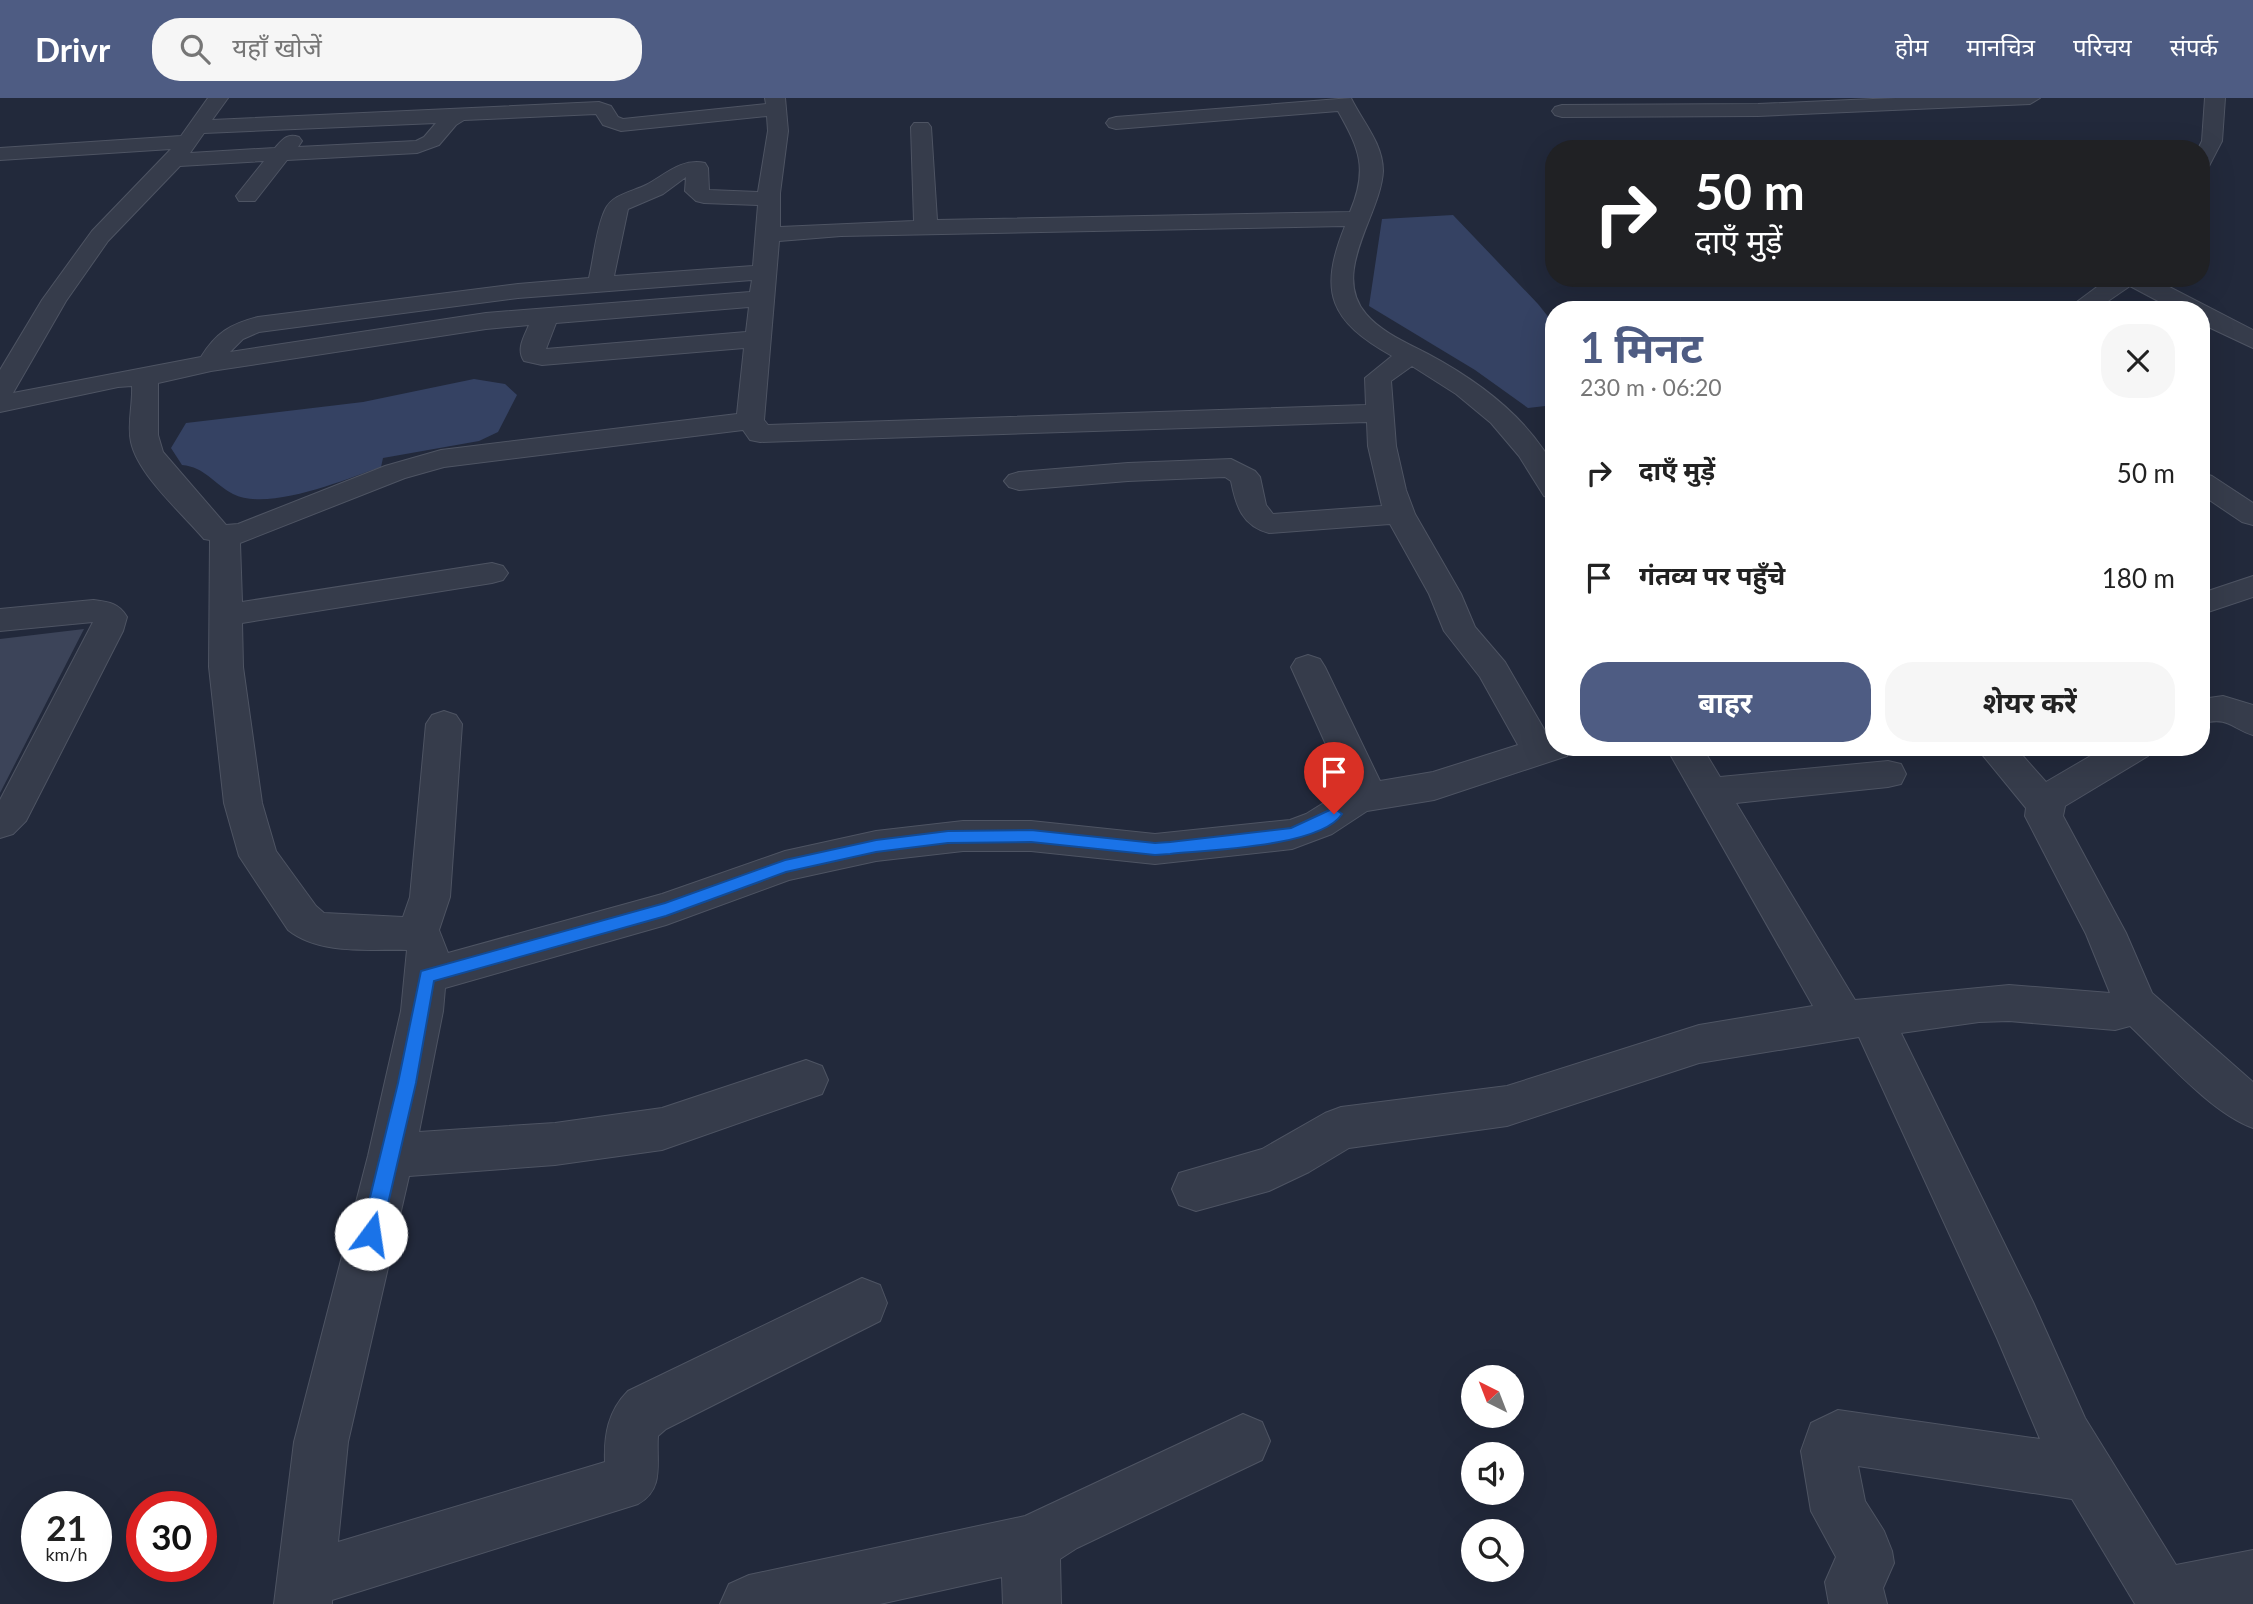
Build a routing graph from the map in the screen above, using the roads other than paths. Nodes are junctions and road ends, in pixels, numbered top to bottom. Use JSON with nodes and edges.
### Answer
{"nodes":[{"id":1,"x":218,"y":98,"type":"edge"},
{"id":2,"x":704,"y":98,"type":"edge"},
{"id":3,"x":1179,"y":98,"type":"edge"},
{"id":4,"x":2031,"y":98,"type":"edge"},
{"id":5,"x":2208,"y":100,"type":"edge"},
{"id":6,"x":651,"y":102,"type":"dead end"},
{"id":7,"x":1343,"y":102,"type":"edge"},
{"id":8,"x":775,"y":104,"type":"edge"},
{"id":9,"x":625,"y":105,"type":"dead end"},
{"id":10,"x":604,"y":110,"type":"junction"},
{"id":11,"x":1562,"y":111,"type":"dead end"},
{"id":12,"x":307,"y":116,"type":"junction"},
{"id":13,"x":453,"y":116,"type":"junction"},
{"id":14,"x":1189,"y":117,"type":"junction"},
{"id":15,"x":358,"y":118,"type":"junction"},
{"id":16,"x":1116,"y":123,"type":"dead end"},
{"id":17,"x":921,"y":127,"type":"dead end"},
{"id":18,"x":186,"y":143,"type":"junction"},
{"id":19,"x":2210,"y":145,"type":"edge"},
{"id":20,"x":335,"y":151,"type":"junction"},
{"id":21,"x":0,"y":154,"type":"edge"},
{"id":22,"x":282,"y":154,"type":"junction"},
{"id":23,"x":247,"y":196,"type":"dead end"},
{"id":24,"x":769,"y":199,"type":"junction"},
{"id":25,"x":1358,"y":219,"type":"junction"},
{"id":26,"x":926,"y":227,"type":"junction"},
{"id":27,"x":768,"y":234,"type":"junction"},
{"id":28,"x":764,"y":272,"type":"junction"},
{"id":29,"x":600,"y":284,"type":"junction"},
{"id":30,"x":2112,"y":287,"type":"edge"},
{"id":31,"x":2150,"y":287,"type":"edge"},
{"id":32,"x":496,"y":293,"type":"junction"},
{"id":33,"x":760,"y":299,"type":"junction"},
{"id":34,"x":2092,"y":301,"type":"edge"},
{"id":35,"x":2177,"y":301,"type":"edge"},
{"id":36,"x":546,"y":316,"type":"junction"},
{"id":37,"x":2210,"y":318,"type":"edge"},
{"id":38,"x":486,"y":321,"type":"junction"},
{"id":39,"x":757,"y":339,"type":"junction"},
{"id":40,"x":2253,"y":340,"type":"edge"},
{"id":41,"x":1410,"y":355,"type":"junction"},
{"id":42,"x":211,"y":363,"type":"junction"},
{"id":43,"x":143,"y":378,"type":"junction"},
{"id":44,"x":0,"y":392,"type":"edge"},
{"id":45,"x":0,"y":404,"type":"edge"},
{"id":46,"x":1381,"y":413,"type":"junction"},
{"id":47,"x":750,"y":421,"type":"junction"},
{"id":48,"x":1123,"y":422,"type":"junction"},
{"id":49,"x":1545,"y":470,"type":"edge"},
{"id":50,"x":1128,"y":472,"type":"junction"},
{"id":51,"x":1019,"y":481,"type":"dead end"},
{"id":52,"x":2210,"y":486,"type":"edge"},
{"id":53,"x":1400,"y":514,"type":"junction"},
{"id":54,"x":2253,"y":516,"type":"edge"},
{"id":55,"x":225,"y":535,"type":"junction"},
{"id":56,"x":492,"y":573,"type":"dead end"},
{"id":57,"x":2253,"y":586,"type":"edge"},
{"id":58,"x":2210,"y":601,"type":"edge"},
{"id":59,"x":226,"y":615,"type":"junction"},
{"id":60,"x":0,"y":620,"type":"edge"},
{"id":61,"x":1308,"y":667,"type":"dead end"},
{"id":62,"x":2210,"y":710,"type":"edge"},
{"id":63,"x":2248,"y":713,"type":"edge"},
{"id":64,"x":444,"y":724,"type":"dead end"},
{"id":65,"x":1545,"y":748,"type":"edge"},
{"id":66,"x":1545,"y":749,"type":"edge"},
{"id":67,"x":1689,"y":756,"type":"edge"},
{"id":68,"x":2002,"y":756,"type":"edge"},
{"id":69,"x":2120,"y":756,"type":"edge"},
{"id":70,"x":1888,"y":774,"type":"dead end"},
{"id":71,"x":1711,"y":793,"type":"junction"},
{"id":72,"x":1368,"y":796,"type":"junction"},
{"id":73,"x":2045,"y":805,"type":"junction"},
{"id":74,"x":0,"y":824,"type":"edge"},
{"id":75,"x":417,"y":934,"type":"junction"},
{"id":76,"x":427,"y":976,"type":"junction"},
{"id":77,"x":2132,"y":1001,"type":"junction"},
{"id":78,"x":1858,"y":1019,"type":"junction"},
{"id":79,"x":806,"y":1080,"type":"dead end"},
{"id":80,"x":2253,"y":1108,"type":"edge"},
{"id":81,"x":391,"y":1156,"type":"junction"},
{"id":82,"x":1196,"y":1189,"type":"dead end"},
{"id":83,"x":862,"y":1303,"type":"dead end"},
{"id":84,"x":1243,"y":1441,"type":"dead end"},
{"id":85,"x":2087,"y":1474,"type":"junction"},
{"id":86,"x":1036,"y":1542,"type":"junction"},
{"id":87,"x":2253,"y":1578,"type":"edge"},
{"id":88,"x":304,"y":1592,"type":"edge"},
{"id":89,"x":2164,"y":1600,"type":"edge"},
{"id":90,"x":749,"y":1604,"type":"edge"},
{"id":91,"x":1032,"y":1604,"type":"edge"},
{"id":92,"x":1858,"y":1604,"type":"edge"}],
"edges":[{"from":1,"to":18,"type":"street"},
{"from":2,"to":6,"type":"street"},
{"from":3,"to":14,"type":"street"},
{"from":4,"to":11,"type":"street"},
{"from":5,"to":19,"type":"street"},
{"from":7,"to":14,"type":"street"},
{"from":7,"to":25,"type":"street"},
{"from":8,"to":10,"type":"street"},
{"from":8,"to":24,"type":"street"},
{"from":9,"to":10,"type":"street"},
{"from":10,"to":13,"type":"street"},
{"from":12,"to":15,"type":"street"},
{"from":12,"to":18,"type":"street"},
{"from":12,"to":22,"type":"street"},
{"from":13,"to":15,"type":"street"},
{"from":13,"to":20,"type":"street"},
{"from":14,"to":16,"type":"street"},
{"from":15,"to":20,"type":"street"},
{"from":17,"to":26,"type":"street"},
{"from":18,"to":21,"type":"street"},
{"from":18,"to":22,"type":"street"},
{"from":18,"to":44,"type":"street"},
{"from":20,"to":22,"type":"street"},
{"from":22,"to":23,"type":"street"},
{"from":24,"to":27,"type":"street"},
{"from":24,"to":29,"type":"street"},
{"from":25,"to":26,"type":"street"},
{"from":25,"to":41,"type":"street"},
{"from":26,"to":27,"type":"street"},
{"from":27,"to":28,"type":"street"},
{"from":28,"to":29,"type":"street"},
{"from":28,"to":33,"type":"street"},
{"from":29,"to":32,"type":"street"},
{"from":30,"to":34,"type":"street"},
{"from":31,"to":35,"type":"street"},
{"from":32,"to":38,"type":"street"},
{"from":32,"to":42,"type":"street"},
{"from":33,"to":36,"type":"street"},
{"from":33,"to":39,"type":"street"},
{"from":36,"to":38,"type":"street"},
{"from":36,"to":39,"type":"street"},
{"from":37,"to":40,"type":"street"},
{"from":38,"to":42,"type":"street"},
{"from":39,"to":47,"type":"street"},
{"from":41,"to":46,"type":"street"},
{"from":41,"to":49,"type":"street"},
{"from":42,"to":43,"type":"street"},
{"from":43,"to":45,"type":"street"},
{"from":43,"to":55,"type":"street"},
{"from":46,"to":48,"type":"street"},
{"from":46,"to":53,"type":"street"},
{"from":47,"to":48,"type":"street"},
{"from":47,"to":55,"type":"street"},
{"from":48,"to":50,"type":"street"},
{"from":50,"to":51,"type":"street"},
{"from":50,"to":53,"type":"street"},
{"from":52,"to":54,"type":"street"},
{"from":53,"to":65,"type":"street"},
{"from":55,"to":59,"type":"street"},
{"from":56,"to":59,"type":"street"},
{"from":57,"to":58,"type":"street"},
{"from":59,"to":75,"type":"street"},
{"from":60,"to":74,"type":"street"},
{"from":61,"to":72,"type":"street"},
{"from":62,"to":63,"type":"street"},
{"from":64,"to":75,"type":"street"},
{"from":66,"to":72,"type":"street"},
{"from":67,"to":71,"type":"street"},
{"from":68,"to":73,"type":"street"},
{"from":69,"to":73,"type":"street"},
{"from":70,"to":71,"type":"street"},
{"from":71,"to":78,"type":"street"},
{"from":72,"to":76,"type":"street"},
{"from":73,"to":77,"type":"street"},
{"from":75,"to":76,"type":"street"},
{"from":76,"to":81,"type":"street"},
{"from":77,"to":78,"type":"street"},
{"from":77,"to":80,"type":"street"},
{"from":78,"to":82,"type":"street"},
{"from":78,"to":85,"type":"street"},
{"from":79,"to":81,"type":"street"},
{"from":81,"to":88,"type":"street"},
{"from":83,"to":88,"type":"street"},
{"from":84,"to":86,"type":"street"},
{"from":85,"to":89,"type":"street"},
{"from":85,"to":92,"type":"street"},
{"from":86,"to":90,"type":"street"},
{"from":86,"to":91,"type":"street"},
{"from":87,"to":89,"type":"street"}]}
